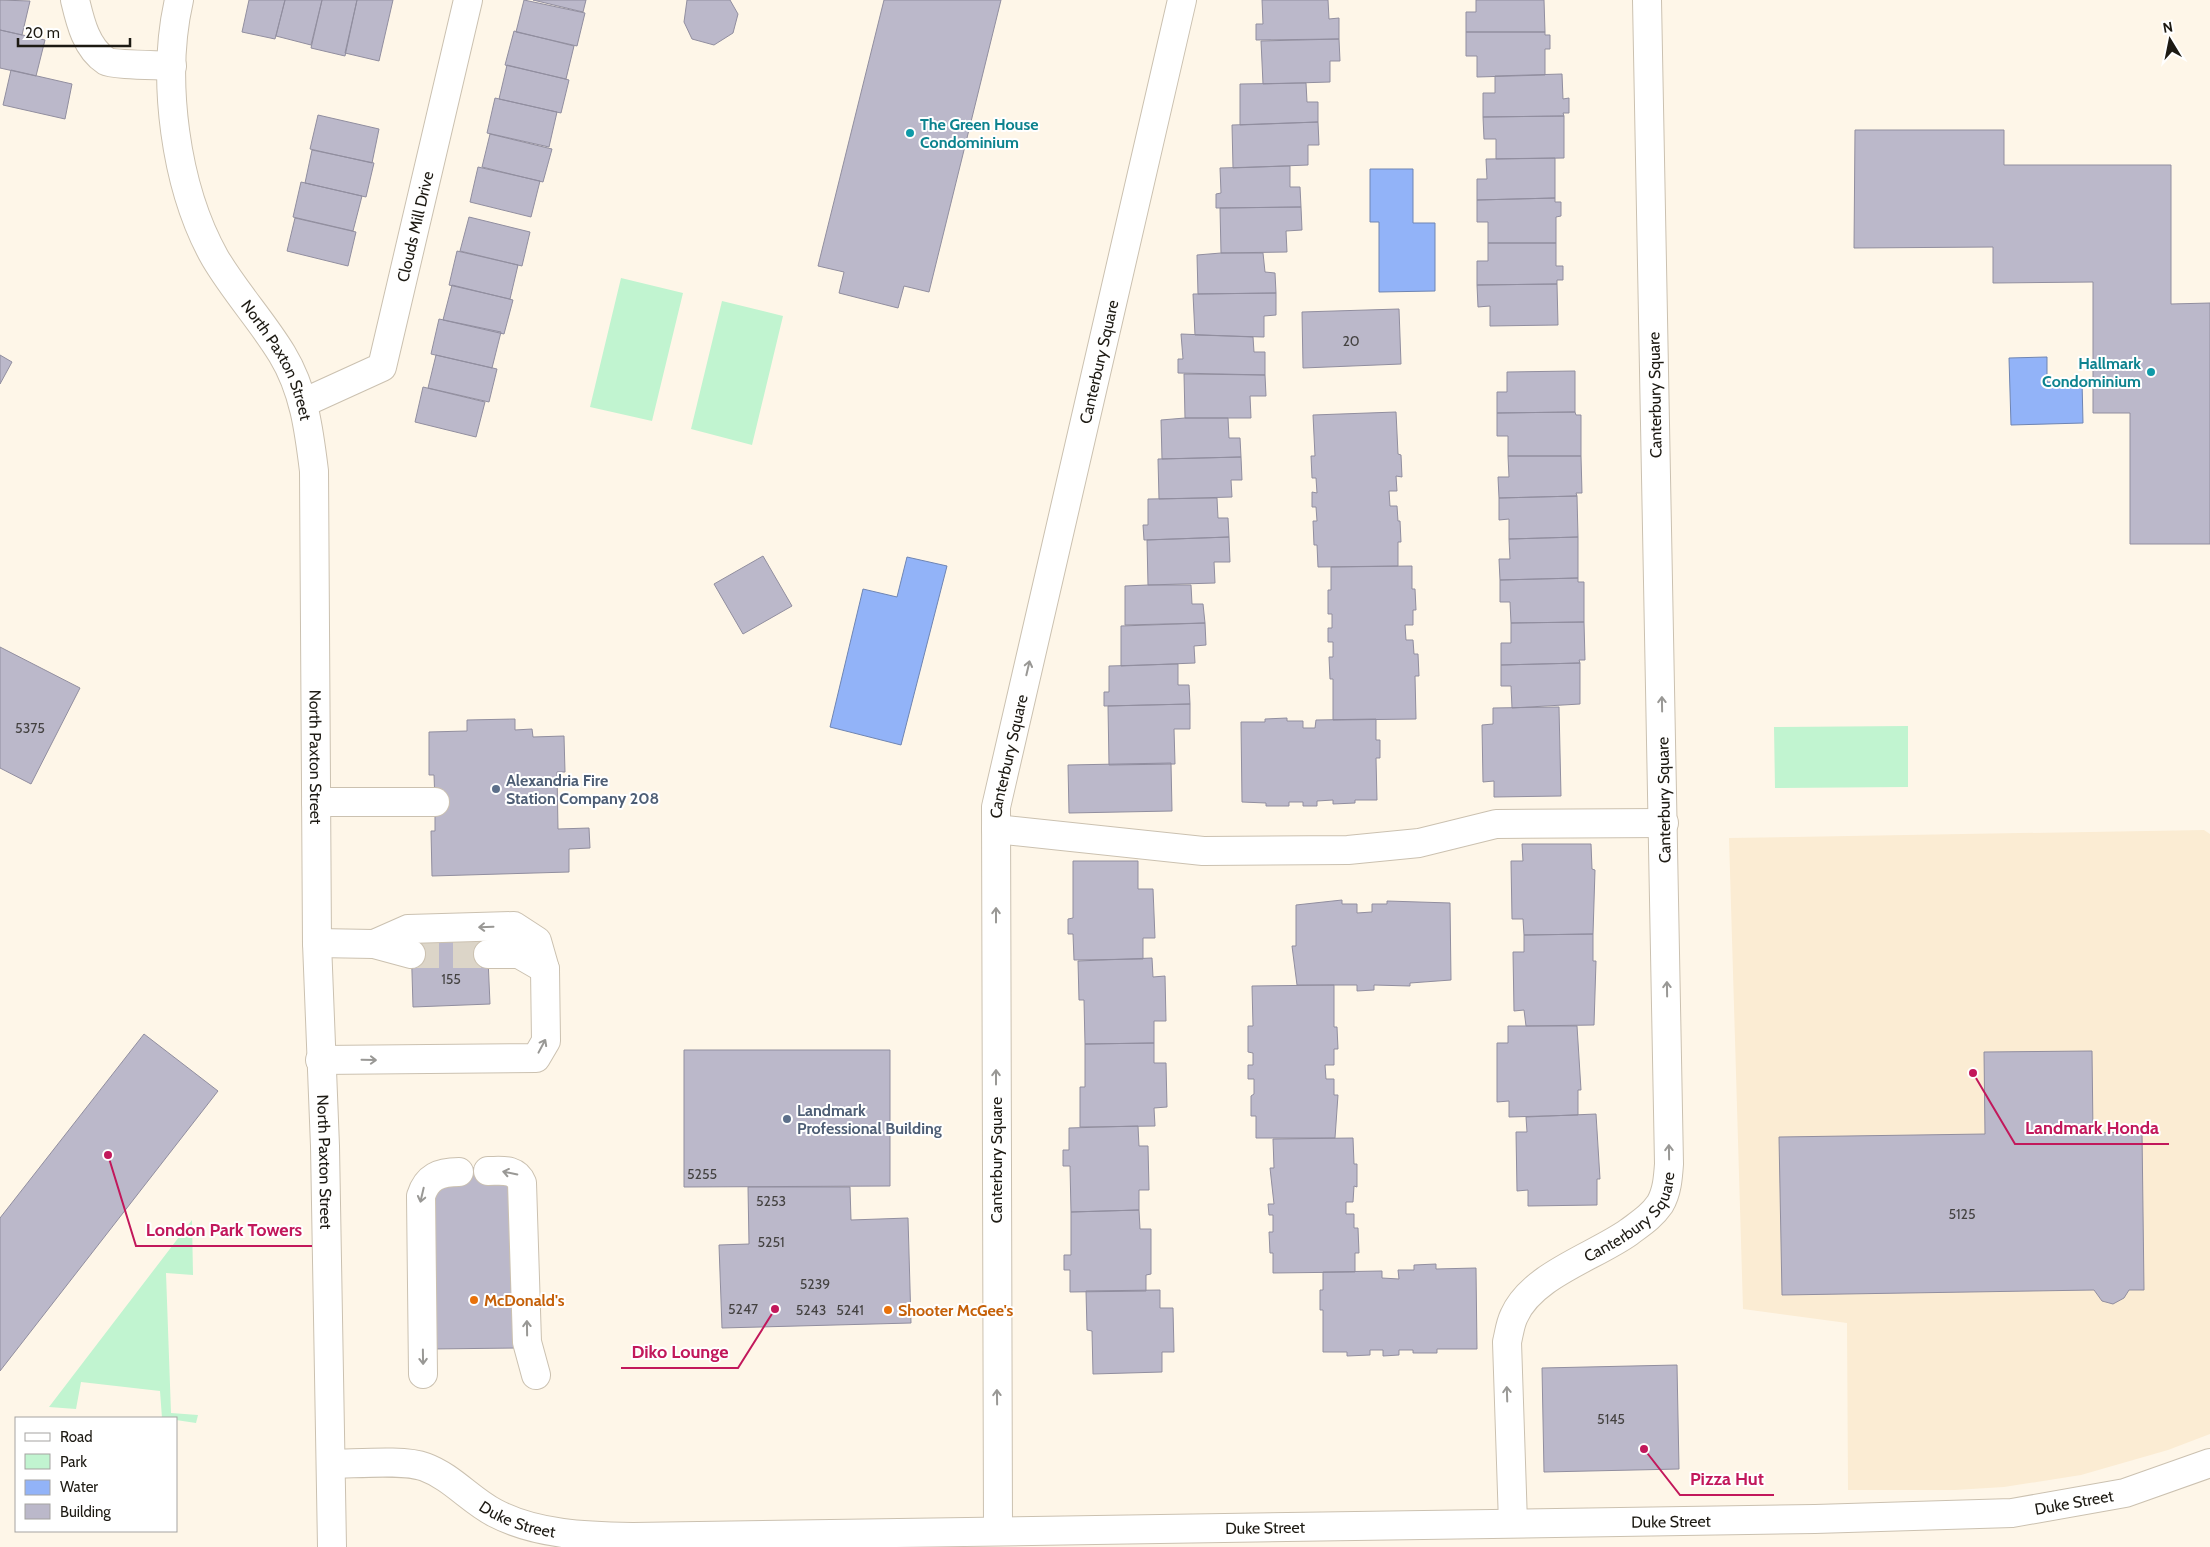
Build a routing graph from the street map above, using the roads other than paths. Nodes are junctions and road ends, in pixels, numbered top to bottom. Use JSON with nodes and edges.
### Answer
{"nodes":[{"id":1,"x":75,"y":0,"type":"edge"},
{"id":2,"x":179,"y":0,"type":"edge"},
{"id":3,"x":468,"y":0,"type":"edge"},
{"id":4,"x":1182,"y":0,"type":"edge"},
{"id":5,"x":1647,"y":0,"type":"edge"},
{"id":6,"x":172,"y":66,"type":"junction"},
{"id":7,"x":303,"y":403,"type":"junction"},
{"id":8,"x":316,"y":802,"type":"junction"},
{"id":9,"x":435,"y":802,"type":"dead end"},
{"id":10,"x":1664,"y":823,"type":"junction"},
{"id":11,"x":996,"y":829,"type":"junction"},
{"id":12,"x":317,"y":943,"type":"junction"},
{"id":13,"x":374,"y":944,"type":"junction"},
{"id":14,"x":411,"y":954,"type":"tunnel mouth"},
{"id":15,"x":488,"y":954,"type":"tunnel mouth"},
{"id":16,"x":545,"y":969,"type":"junction"},
{"id":17,"x":320,"y":1060,"type":"junction"},
{"id":18,"x":488,"y":1171,"type":"dead end"},
{"id":19,"x":459,"y":1172,"type":"dead end"},
{"id":20,"x":423,"y":1374,"type":"dead end"},
{"id":21,"x":536,"y":1375,"type":"dead end"},
{"id":22,"x":2210,"y":1463,"type":"edge"},
{"id":23,"x":331,"y":1464,"type":"junction"},
{"id":24,"x":1513,"y":1523,"type":"junction"},
{"id":25,"x":998,"y":1531,"type":"junction"},
{"id":26,"x":332,"y":1547,"type":"edge"}],
"edges":[{"from":1,"to":6,"type":"street"},
{"from":2,"to":6,"type":"street","name":"North Paxton Street"},
{"from":3,"to":7,"type":"street","name":"Clouds Mill Drive"},
{"from":11,"to":4,"type":"street","name":"Canterbury Square","one_way":true},
{"from":10,"to":5,"type":"street","name":"Canterbury Square","one_way":true},
{"from":6,"to":7,"type":"street","name":"North Paxton Street"},
{"from":7,"to":8,"type":"street","name":"North Paxton Street"},
{"from":8,"to":9,"type":"street"},
{"from":8,"to":12,"type":"street","name":"North Paxton Street"},
{"from":10,"to":11,"type":"street"},
{"from":24,"to":10,"type":"street","name":"Canterbury Square","one_way":true},
{"from":25,"to":11,"type":"street","name":"Canterbury Square","one_way":true},
{"from":12,"to":13,"type":"street"},
{"from":12,"to":17,"type":"street","name":"North Paxton Street"},
{"from":13,"to":14,"type":"street"},
{"from":16,"to":13,"type":"street","one_way":true},
{"from":15,"to":16,"type":"street"},
{"from":17,"to":16,"type":"street","one_way":true},
{"from":17,"to":23,"type":"street","name":"North Paxton Street"},
{"from":21,"to":18,"type":"street","one_way":true},
{"from":19,"to":20,"type":"street","one_way":true},
{"from":22,"to":24,"type":"street","name":"Duke Street"},
{"from":23,"to":25,"type":"street","name":"Duke Street"},
{"from":23,"to":26,"type":"street","name":"North Paxton Street"},
{"from":24,"to":25,"type":"street","name":"Duke Street"}]}
